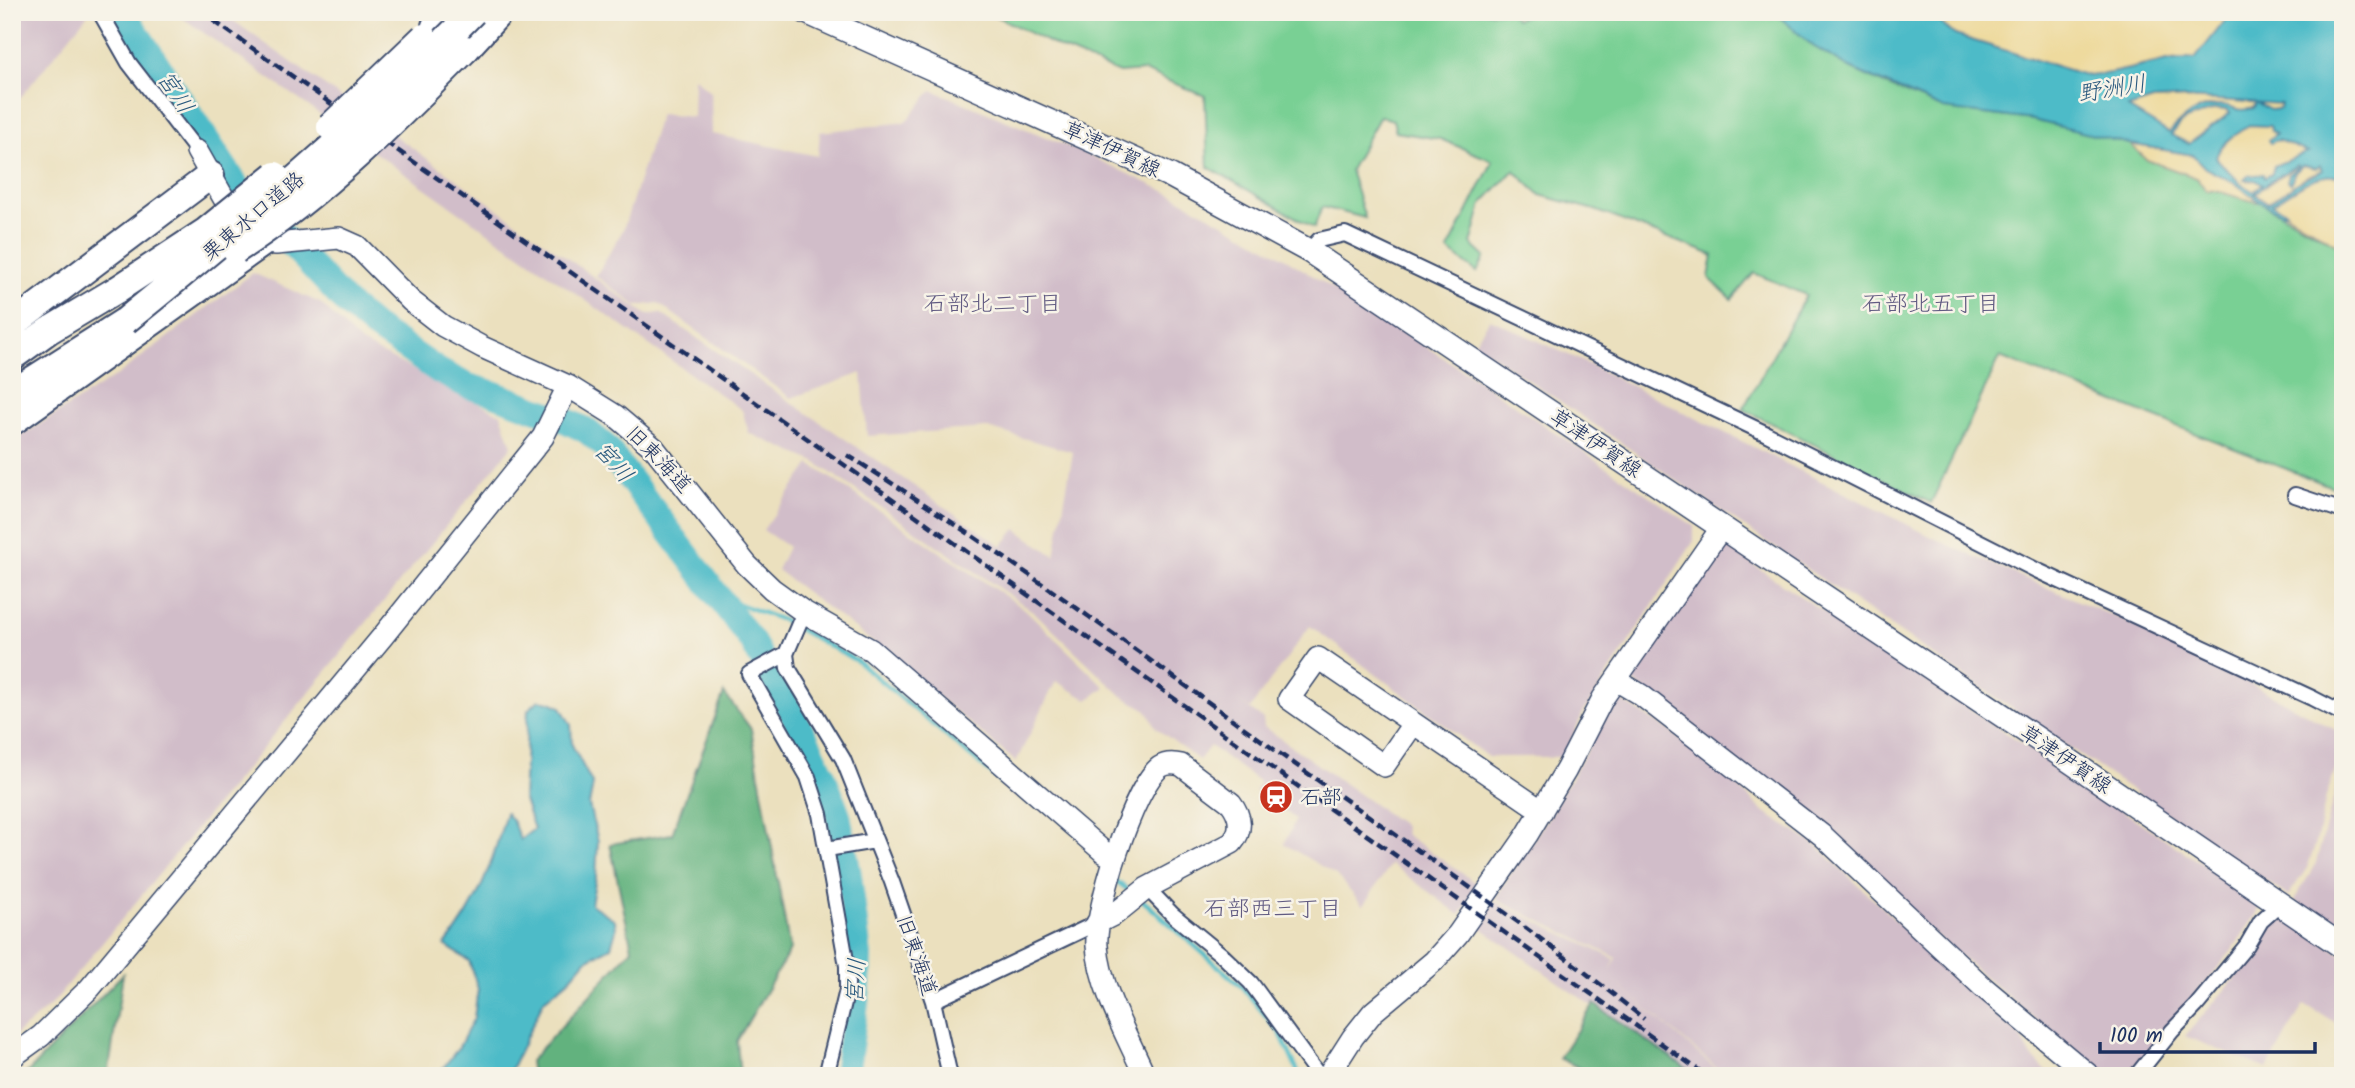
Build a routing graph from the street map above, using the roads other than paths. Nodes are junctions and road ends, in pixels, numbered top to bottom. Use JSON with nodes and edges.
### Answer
{"nodes":[{"id":1,"x":100,"y":12,"type":"edge"},
{"id":2,"x":473,"y":12,"type":"edge"},
{"id":3,"x":500,"y":12,"type":"edge"},
{"id":4,"x":806,"y":12,"type":"edge"},
{"id":5,"x":442,"y":19,"type":"edge"},
{"id":6,"x":197,"y":151,"type":"joint"},
{"id":7,"x":211,"y":175,"type":"junction"},
{"id":8,"x":272,"y":244,"type":"junction"},
{"id":9,"x":1309,"y":250,"type":"junction"},
{"id":10,"x":125,"y":321,"type":"junction"},
{"id":11,"x":12,"y":325,"type":"edge"},
{"id":12,"x":12,"y":357,"type":"edge"},
{"id":13,"x":566,"y":392,"type":"junction"},
{"id":14,"x":12,"y":393,"type":"edge"},
{"id":15,"x":12,"y":422,"type":"edge"},
{"id":16,"x":2295,"y":495,"type":"dead end"},
{"id":17,"x":2343,"y":511,"type":"edge"},
{"id":18,"x":1722,"y":527,"type":"junction"},
{"id":19,"x":804,"y":612,"type":"junction"},
{"id":20,"x":781,"y":657,"type":"junction"},
{"id":21,"x":1616,"y":680,"type":"junction"},
{"id":22,"x":2343,"y":714,"type":"edge"},
{"id":23,"x":1413,"y":724,"type":"junction"},
{"id":24,"x":1542,"y":811,"type":"junction"},
{"id":25,"x":869,"y":842,"type":"junction"},
{"id":26,"x":828,"y":849,"type":"junction"},
{"id":27,"x":1110,"y":870,"type":"junction"},
{"id":28,"x":1140,"y":893,"type":"junction"},
{"id":29,"x":2279,"y":905,"type":"junction"},
{"id":30,"x":1097,"y":923,"type":"junction"},
{"id":31,"x":2343,"y":947,"type":"edge"},
{"id":32,"x":933,"y":1001,"type":"junction"},
{"id":33,"x":12,"y":1057,"type":"edge"},
{"id":34,"x":827,"y":1076,"type":"edge"},
{"id":35,"x":950,"y":1076,"type":"edge"},
{"id":36,"x":1146,"y":1076,"type":"edge"},
{"id":37,"x":1319,"y":1076,"type":"edge"},
{"id":38,"x":1328,"y":1076,"type":"edge"},
{"id":39,"x":2090,"y":1076,"type":"edge"},
{"id":40,"x":2136,"y":1076,"type":"edge"}],
"edges":[{"from":1,"to":6,"type":"street"},
{"from":2,"to":10,"type":"highway","name":"栗東水口道路","bridge":true},
{"from":3,"to":10,"type":"highway","bridge":true},
{"from":4,"to":9,"type":"main road","name":"草津伊賀線"},
{"from":5,"to":12,"type":"highway","bridge":true},
{"from":6,"to":7,"type":"street"},
{"from":7,"to":8,"type":"street"},
{"from":7,"to":11,"type":"highway"},
{"from":8,"to":13,"type":"street","name":"旧東海道"},
{"from":8,"to":15,"type":"highway"},
{"from":9,"to":18,"type":"main road","name":"草津伊賀線"},
{"from":9,"to":22,"type":"street"},
{"from":10,"to":14,"type":"highway","name":"栗東水口道路"},
{"from":13,"to":19,"type":"street","name":"旧東海道"},
{"from":13,"to":33,"type":"street"},
{"from":16,"to":17,"type":"street"},
{"from":18,"to":21,"type":"street"},
{"from":18,"to":29,"type":"main road","name":"草津伊賀線"},
{"from":19,"to":20,"type":"street"},
{"from":19,"to":27,"type":"street","name":"旧東海道"},
{"from":20,"to":25,"type":"street","name":"旧東海道"},
{"from":20,"to":26,"type":"street"},
{"from":21,"to":24,"type":"street"},
{"from":21,"to":39,"type":"street"},
{"from":23,"to":23,"type":"street"},
{"from":23,"to":24,"type":"street"},
{"from":24,"to":38,"type":"street"},
{"from":25,"to":26,"type":"street"},
{"from":25,"to":32,"type":"street","name":"旧東海道"},
{"from":26,"to":34,"type":"street"},
{"from":27,"to":28,"type":"street"},
{"from":27,"to":30,"type":"street"},
{"from":28,"to":30,"type":"street"},
{"from":28,"to":37,"type":"street"},
{"from":29,"to":31,"type":"main road","name":"草津伊賀線"},
{"from":29,"to":40,"type":"street"},
{"from":30,"to":32,"type":"street"},
{"from":30,"to":36,"type":"street"},
{"from":32,"to":35,"type":"street","name":"旧東海道"}]}
